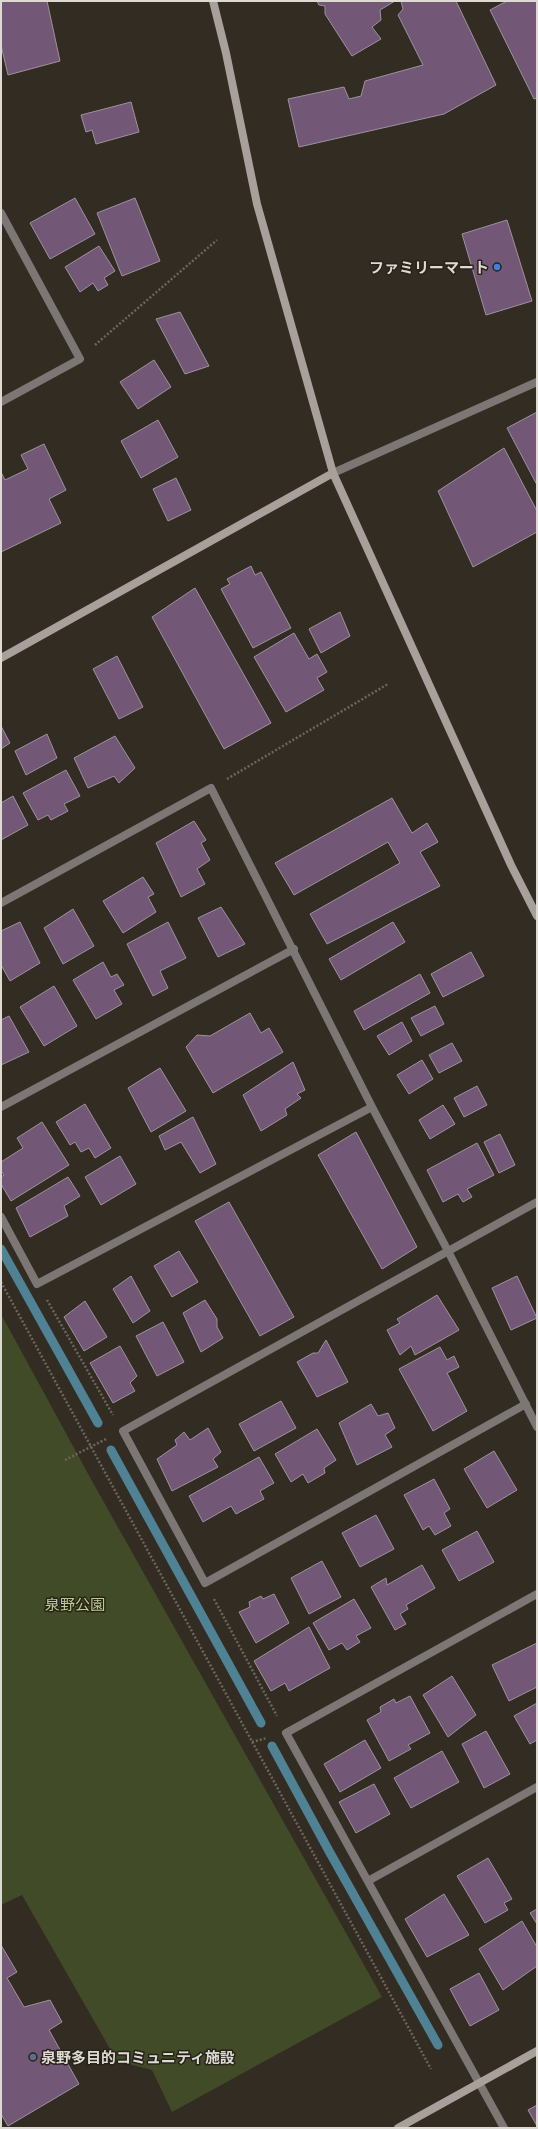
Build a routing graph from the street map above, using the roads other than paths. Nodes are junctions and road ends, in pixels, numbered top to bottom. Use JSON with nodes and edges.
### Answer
{"nodes":[{"id":1,"x":213,"y":1,"type":"edge"},
{"id":2,"x":1,"y":213,"type":"edge"},
{"id":3,"x":537,"y":382,"type":"edge"},
{"id":4,"x":1,"y":402,"type":"edge"},
{"id":5,"x":333,"y":473,"type":"junction"},
{"id":6,"x":1,"y":658,"type":"edge"},
{"id":7,"x":1,"y":903,"type":"edge"},
{"id":8,"x":537,"y":916,"type":"edge"},
{"id":9,"x":294,"y":949,"type":"junction"},
{"id":10,"x":1,"y":1107,"type":"edge"},
{"id":11,"x":372,"y":1107,"type":"junction"},
{"id":12,"x":537,"y":1202,"type":"edge"},
{"id":13,"x":1,"y":1217,"type":"edge"},
{"id":14,"x":448,"y":1251,"type":"junction"},
{"id":15,"x":526,"y":1404,"type":"junction"},
{"id":16,"x":537,"y":1427,"type":"edge"},
{"id":17,"x":537,"y":1594,"type":"edge"},
{"id":18,"x":537,"y":1787,"type":"edge"},
{"id":19,"x":368,"y":1881,"type":"junction"},
{"id":20,"x":537,"y":2051,"type":"edge"},
{"id":21,"x":480,"y":2082,"type":"junction"},
{"id":22,"x":398,"y":2128,"type":"edge"},
{"id":23,"x":504,"y":2128,"type":"edge"}],
"edges":[{"from":1,"to":5,"type":"street"},
{"from":2,"to":4,"type":"street"},
{"from":3,"to":5,"type":"street"},
{"from":5,"to":6,"type":"street"},
{"from":5,"to":8,"type":"street"},
{"from":7,"to":9,"type":"street"},
{"from":9,"to":10,"type":"street"},
{"from":9,"to":11,"type":"street"},
{"from":11,"to":13,"type":"street"},
{"from":11,"to":14,"type":"street"},
{"from":12,"to":14,"type":"street"},
{"from":14,"to":15,"type":"street"},
{"from":14,"to":15,"type":"street"},
{"from":15,"to":16,"type":"street"},
{"from":17,"to":19,"type":"street"},
{"from":18,"to":19,"type":"street"},
{"from":19,"to":21,"type":"street"},
{"from":20,"to":21,"type":"street"},
{"from":21,"to":22,"type":"street"},
{"from":21,"to":23,"type":"street"}]}
